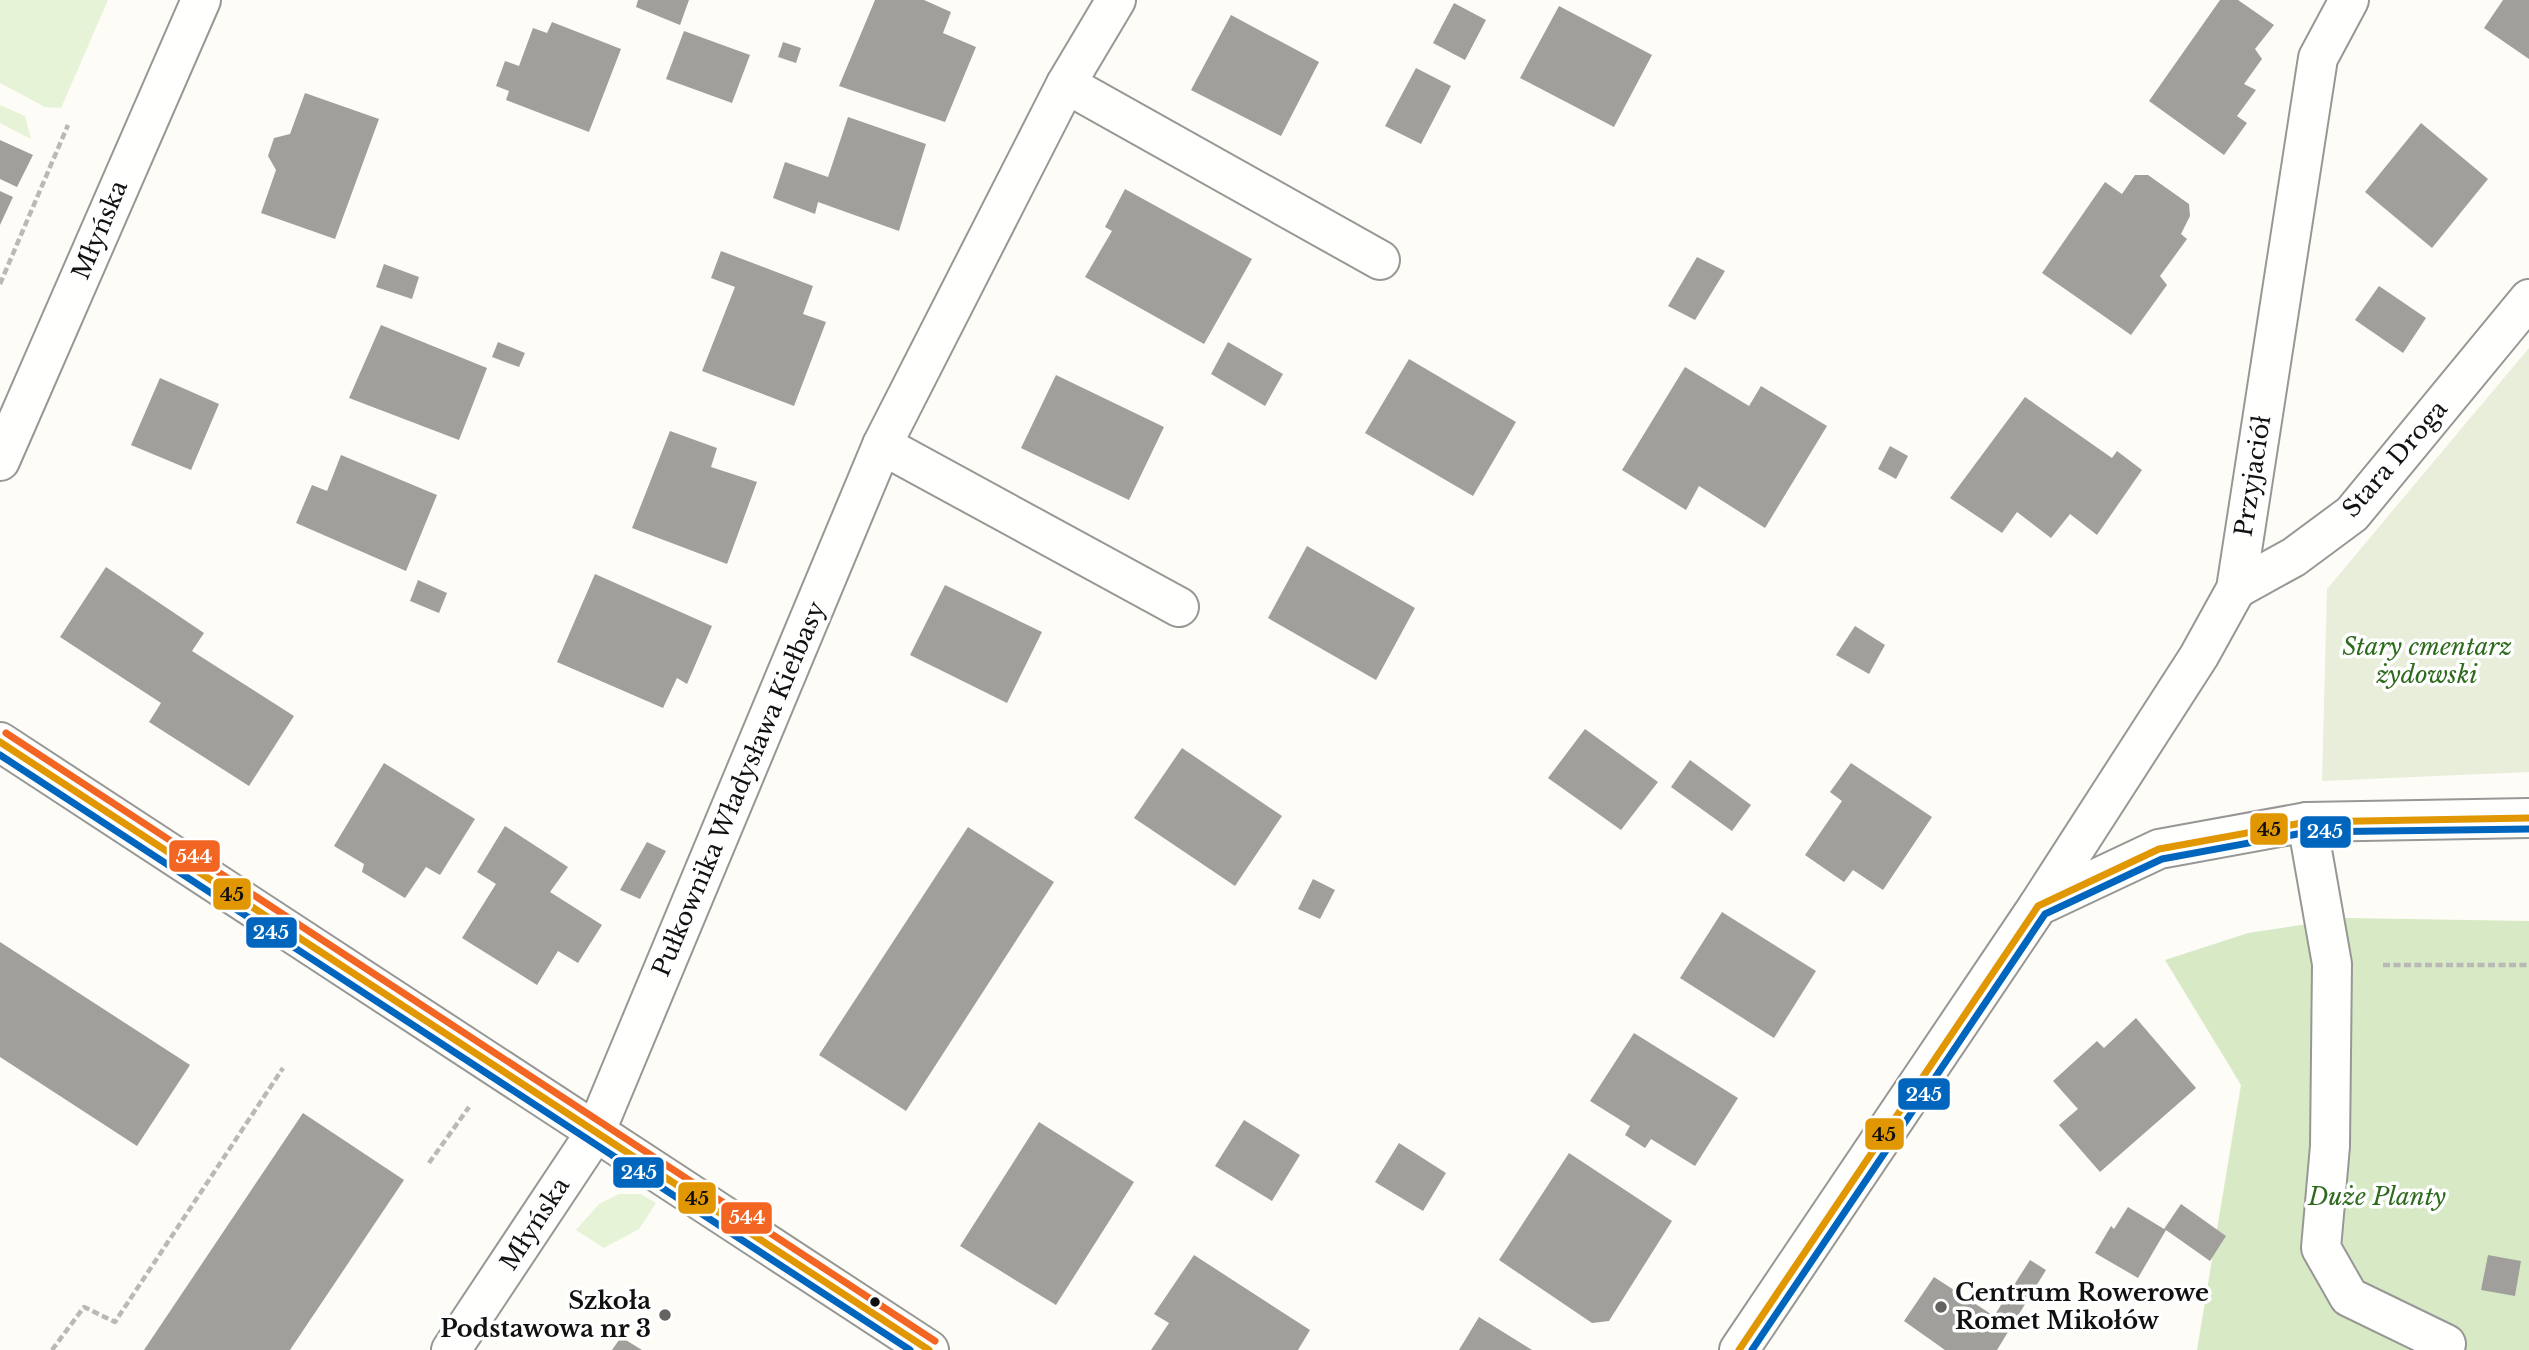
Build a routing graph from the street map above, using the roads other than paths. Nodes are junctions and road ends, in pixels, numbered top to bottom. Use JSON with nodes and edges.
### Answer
{"nodes":[{"id":1,"x":201,"y":0,"type":"edge"},
{"id":2,"x":1116,"y":0,"type":"edge"},
{"id":3,"x":2349,"y":0,"type":"edge"},
{"id":4,"x":1066,"y":84,"type":"junction"},
{"id":5,"x":1380,"y":260,"type":"dead end"},
{"id":6,"x":2529,"y":299,"type":"edge"},
{"id":7,"x":882,"y":446,"type":"junction"},
{"id":8,"x":0,"y":461,"type":"edge"},
{"id":9,"x":2236,"y":589,"type":"junction"},
{"id":10,"x":1179,"y":607,"type":"dead end"},
{"id":11,"x":0,"y":742,"type":"edge"},
{"id":12,"x":2529,"y":818,"type":"edge"},
{"id":13,"x":2307,"y":822,"type":"junction"},
{"id":14,"x":2038,"y":906,"type":"junction"},
{"id":15,"x":595,"y":1133,"type":"junction"},
{"id":16,"x":2446,"y":1344,"type":"dead end"},
{"id":17,"x":451,"y":1350,"type":"edge"},
{"id":18,"x":929,"y":1350,"type":"edge"},
{"id":19,"x":1739,"y":1350,"type":"edge"}],
"edges":[{"from":1,"to":8,"type":"street","name":"Młyńska"},
{"from":2,"to":4,"type":"street","name":"Pułkownika Władysława Kiełbasy"},
{"from":3,"to":9,"type":"street","name":"Przyjaciół"},
{"from":4,"to":5,"type":"street"},
{"from":4,"to":7,"type":"street","name":"Pułkownika Władysława Kiełbasy"},
{"from":6,"to":9,"type":"street","name":"Stara Droga"},
{"from":7,"to":10,"type":"street"},
{"from":7,"to":15,"type":"street","name":"Pułkownika Władysława Kiełbasy"},
{"from":9,"to":14,"type":"street","name":"Przyjaciół"},
{"from":11,"to":15,"type":"street"},
{"from":12,"to":13,"type":"street"},
{"from":13,"to":14,"type":"street"},
{"from":13,"to":16,"type":"street"},
{"from":14,"to":19,"type":"street","name":"Przyjaciół"},
{"from":15,"to":17,"type":"street","name":"Młyńska"},
{"from":15,"to":18,"type":"street"}]}
